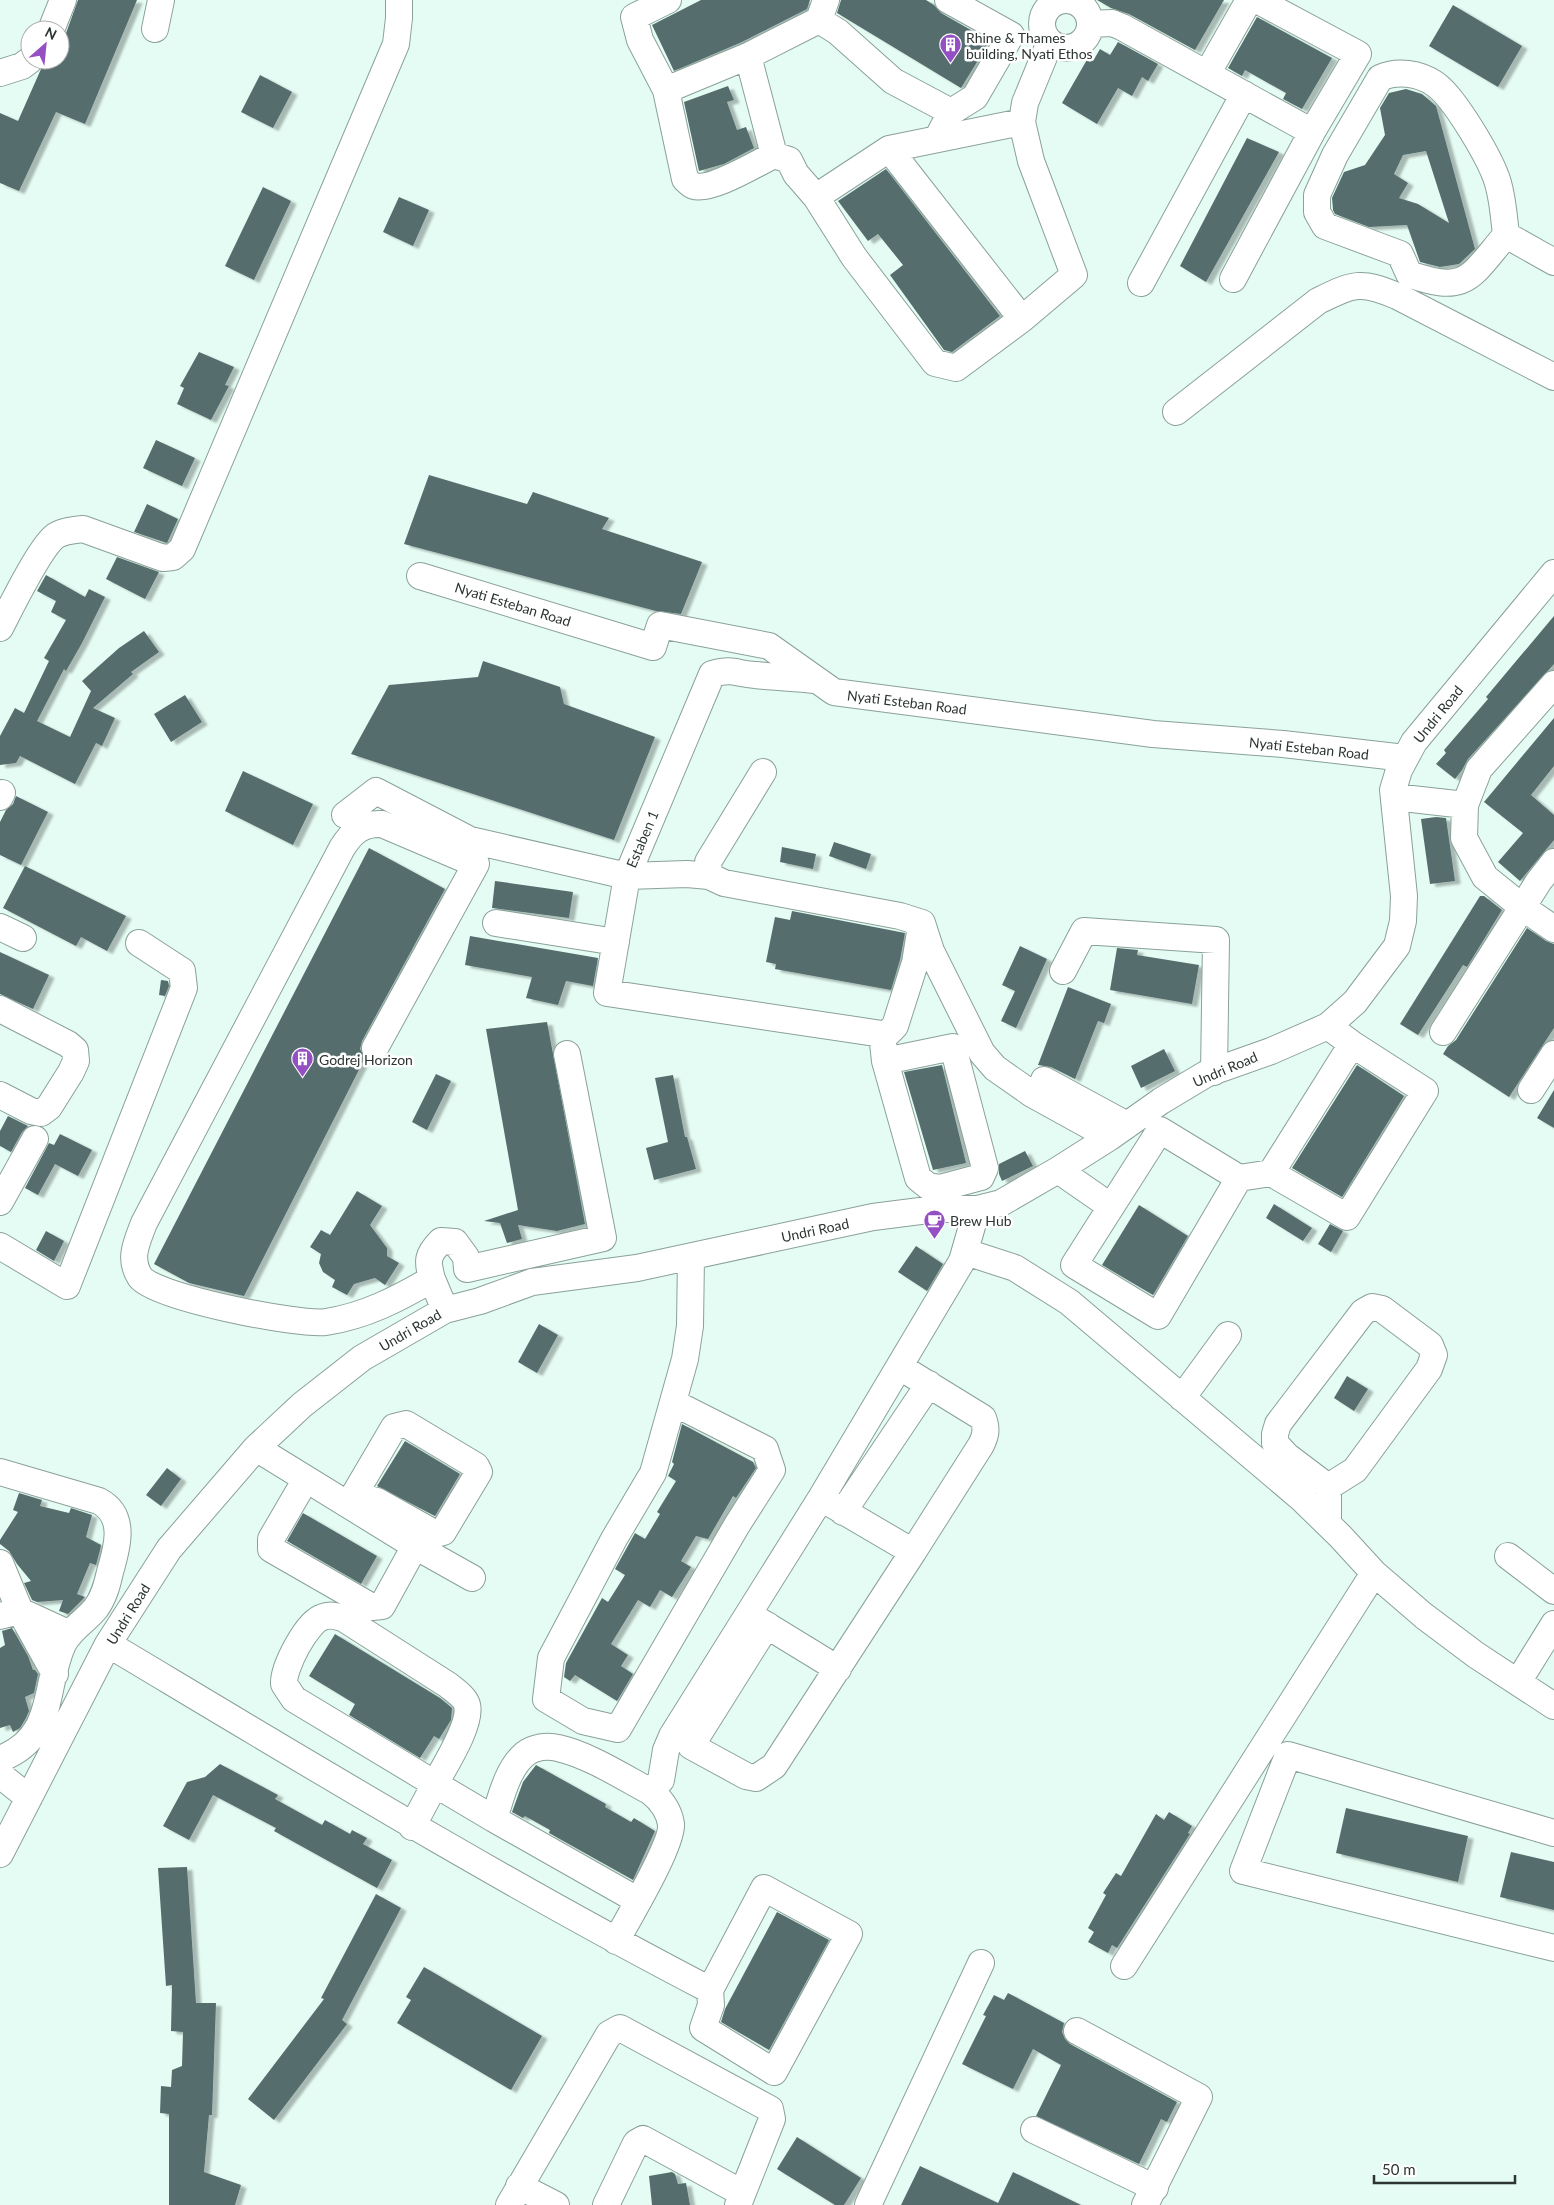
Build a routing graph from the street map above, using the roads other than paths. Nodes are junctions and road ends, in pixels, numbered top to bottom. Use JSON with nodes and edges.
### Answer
{"nodes":[{"id":1,"x":63,"y":0,"type":"edge"},
{"id":2,"x":161,"y":0,"type":"edge"},
{"id":3,"x":399,"y":0,"type":"edge"},
{"id":4,"x":668,"y":0,"type":"edge"},
{"id":5,"x":948,"y":0,"type":"edge"},
{"id":6,"x":1249,"y":0,"type":"edge"},
{"id":7,"x":1257,"y":0,"type":"edge"},
{"id":8,"x":1071,"y":7,"type":"edge"},
{"id":9,"x":823,"y":10,"type":"edge"},
{"id":10,"x":55,"y":20,"type":"edge"},
{"id":11,"x":155,"y":29,"type":"dead end"},
{"id":12,"x":1050,"y":42,"type":"junction"},
{"id":13,"x":748,"y":56,"type":"junction"},
{"id":14,"x":20,"y":67,"type":"edge"},
{"id":15,"x":0,"y":73,"type":"edge"},
{"id":16,"x":1207,"y":74,"type":"junction"},
{"id":17,"x":666,"y":90,"type":"junction"},
{"id":18,"x":1244,"y":94,"type":"junction"},
{"id":19,"x":950,"y":112,"type":"junction"},
{"id":20,"x":1022,"y":122,"type":"junction"},
{"id":21,"x":1312,"y":132,"type":"junction"},
{"id":22,"x":937,"y":139,"type":"junction"},
{"id":23,"x":889,"y":149,"type":"junction"},
{"id":24,"x":774,"y":155,"type":"junction"},
{"id":25,"x":816,"y":197,"type":"junction"},
{"id":26,"x":1506,"y":235,"type":"junction"},
{"id":27,"x":1554,"y":262,"type":"edge"},
{"id":28,"x":1233,"y":279,"type":"dead end"},
{"id":29,"x":1141,"y":283,"type":"dead end"},
{"id":30,"x":1022,"y":319,"type":"junction"},
{"id":31,"x":1554,"y":377,"type":"edge"},
{"id":32,"x":1176,"y":412,"type":"dead end"},
{"id":33,"x":1554,"y":573,"type":"edge"},
{"id":34,"x":420,"y":576,"type":"dead end"},
{"id":35,"x":0,"y":628,"type":"edge"},
{"id":36,"x":818,"y":681,"type":"junction"},
{"id":37,"x":1554,"y":684,"type":"edge"},
{"id":38,"x":1405,"y":758,"type":"junction"},
{"id":39,"x":763,"y":772,"type":"dead end"},
{"id":40,"x":1394,"y":797,"type":"junction"},
{"id":41,"x":1465,"y":805,"type":"junction"},
{"id":42,"x":345,"y":815,"type":"dead end"},
{"id":43,"x":1554,"y":862,"type":"edge"},
{"id":44,"x":627,"y":876,"type":"junction"},
{"id":45,"x":709,"y":876,"type":"junction"},
{"id":46,"x":1522,"y":908,"type":"junction"},
{"id":47,"x":922,"y":922,"type":"junction"},
{"id":48,"x":496,"y":923,"type":"dead end"},
{"id":49,"x":0,"y":927,"type":"edge"},
{"id":50,"x":1554,"y":929,"type":"edge"},
{"id":51,"x":23,"y":938,"type":"dead end"},
{"id":52,"x":616,"y":942,"type":"junction"},
{"id":53,"x":139,"y":943,"type":"dead end"},
{"id":54,"x":1063,"y":971,"type":"dead end"},
{"id":55,"x":0,"y":1009,"type":"edge"},
{"id":56,"x":1328,"y":1026,"type":"junction"},
{"id":57,"x":1443,"y":1032,"type":"dead end"},
{"id":58,"x":882,"y":1034,"type":"junction"},
{"id":59,"x":1352,"y":1044,"type":"junction"},
{"id":60,"x":375,"y":1048,"type":"dead end"},
{"id":61,"x":567,"y":1054,"type":"dead end"},
{"id":62,"x":1554,"y":1054,"type":"edge"},
{"id":63,"x":885,"y":1061,"type":"junction"},
{"id":64,"x":1214,"y":1072,"type":"junction"},
{"id":65,"x":1041,"y":1079,"type":"dead end"},
{"id":66,"x":1531,"y":1090,"type":"dead end"},
{"id":67,"x":0,"y":1095,"type":"edge"},
{"id":68,"x":1118,"y":1131,"type":"junction"},
{"id":69,"x":35,"y":1139,"type":"dead end"},
{"id":70,"x":1058,"y":1170,"type":"junction"},
{"id":71,"x":1271,"y":1173,"type":"junction"},
{"id":72,"x":1239,"y":1178,"type":"junction"},
{"id":73,"x":0,"y":1202,"type":"edge"},
{"id":74,"x":1110,"y":1206,"type":"junction"},
{"id":75,"x":977,"y":1208,"type":"junction"},
{"id":76,"x":0,"y":1246,"type":"edge"},
{"id":77,"x":966,"y":1252,"type":"junction"},
{"id":78,"x":691,"y":1257,"type":"junction"},
{"id":79,"x":467,"y":1269,"type":"junction"},
{"id":80,"x":432,"y":1280,"type":"junction"},
{"id":81,"x":480,"y":1301,"type":"junction"},
{"id":82,"x":445,"y":1310,"type":"junction"},
{"id":83,"x":1228,"y":1335,"type":"dead end"},
{"id":84,"x":900,"y":1367,"type":"junction"},
{"id":85,"x":929,"y":1384,"type":"junction"},
{"id":86,"x":1182,"y":1398,"type":"junction"},
{"id":87,"x":674,"y":1403,"type":"junction"},
{"id":88,"x":256,"y":1448,"type":"junction"},
{"id":89,"x":0,"y":1472,"type":"edge"},
{"id":90,"x":306,"y":1479,"type":"junction"},
{"id":91,"x":1328,"y":1487,"type":"junction"},
{"id":92,"x":821,"y":1498,"type":"junction"},
{"id":93,"x":352,"y":1500,"type":"junction"},
{"id":94,"x":843,"y":1512,"type":"junction"},
{"id":95,"x":1328,"y":1524,"type":"junction"},
{"id":96,"x":416,"y":1546,"type":"junction"},
{"id":97,"x":913,"y":1552,"type":"junction"},
{"id":98,"x":1508,"y":1556,"type":"dead end"},
{"id":99,"x":0,"y":1563,"type":"edge"},
{"id":100,"x":1374,"y":1573,"type":"junction"},
{"id":101,"x":472,"y":1578,"type":"dead end"},
{"id":102,"x":1554,"y":1591,"type":"edge"},
{"id":103,"x":10,"y":1613,"type":"edge"},
{"id":104,"x":757,"y":1620,"type":"junction"},
{"id":105,"x":1554,"y":1624,"type":"edge"},
{"id":106,"x":70,"y":1634,"type":"junction"},
{"id":107,"x":108,"y":1644,"type":"junction"},
{"id":108,"x":838,"y":1669,"type":"junction"},
{"id":109,"x":55,"y":1674,"type":"junction"},
{"id":110,"x":1518,"y":1682,"type":"junction"},
{"id":111,"x":1554,"y":1706,"type":"edge"},
{"id":112,"x":681,"y":1741,"type":"junction"},
{"id":113,"x":0,"y":1759,"type":"edge"},
{"id":114,"x":0,"y":1775,"type":"edge"},
{"id":115,"x":435,"y":1784,"type":"junction"},
{"id":116,"x":651,"y":1792,"type":"junction"},
{"id":117,"x":29,"y":1798,"type":"junction"},
{"id":118,"x":494,"y":1819,"type":"junction"},
{"id":119,"x":412,"y":1827,"type":"junction"},
{"id":120,"x":1554,"y":1833,"type":"edge"},
{"id":121,"x":0,"y":1854,"type":"edge"},
{"id":122,"x":637,"y":1900,"type":"junction"},
{"id":123,"x":616,"y":1941,"type":"junction"},
{"id":124,"x":1554,"y":1948,"type":"edge"},
{"id":125,"x":981,"y":1963,"type":"dead end"},
{"id":126,"x":1124,"y":1966,"type":"dead end"},
{"id":127,"x":710,"y":1990,"type":"junction"},
{"id":128,"x":1077,"y":2031,"type":"dead end"},
{"id":129,"x":1034,"y":2130,"type":"dead end"},
{"id":130,"x":514,"y":2195,"type":"edge"},
{"id":131,"x":1150,"y":2196,"type":"edge"},
{"id":132,"x":740,"y":2199,"type":"edge"},
{"id":133,"x":556,"y":2205,"type":"edge"},
{"id":134,"x":606,"y":2205,"type":"edge"},
{"id":135,"x":868,"y":2205,"type":"edge"}],
"edges":[{"from":1,"to":10,"type":"street"},
{"from":2,"to":11,"type":"street"},
{"from":3,"to":35,"type":"street"},
{"from":4,"to":17,"type":"street"},
{"from":5,"to":19,"type":"street"},
{"from":6,"to":16,"type":"street"},
{"from":7,"to":21,"type":"street"},
{"from":8,"to":12,"type":"street"},
{"from":8,"to":12,"type":"street"},
{"from":8,"to":16,"type":"street"},
{"from":9,"to":13,"type":"street"},
{"from":9,"to":19,"type":"street"},
{"from":12,"to":20,"type":"street"},
{"from":13,"to":17,"type":"street"},
{"from":13,"to":24,"type":"street"},
{"from":14,"to":15,"type":"street"},
{"from":16,"to":18,"type":"street"},
{"from":17,"to":24,"type":"street"},
{"from":18,"to":21,"type":"street"},
{"from":18,"to":29,"type":"street"},
{"from":19,"to":22,"type":"street"},
{"from":20,"to":22,"type":"street"},
{"from":20,"to":30,"type":"street"},
{"from":21,"to":28,"type":"street"},
{"from":22,"to":23,"type":"street"},
{"from":23,"to":25,"type":"street"},
{"from":23,"to":30,"type":"street"},
{"from":24,"to":25,"type":"street"},
{"from":25,"to":30,"type":"street"},
{"from":26,"to":26,"type":"street"},
{"from":26,"to":27,"type":"street"},
{"from":31,"to":32,"type":"street"},
{"from":33,"to":38,"type":"street","name":"Undri Road"},
{"from":34,"to":36,"type":"street","name":"Nyati Esteban Road"},
{"from":36,"to":38,"type":"street","name":"Nyati Esteban Road"},
{"from":36,"to":44,"type":"street","name":"Estaben 1"},
{"from":37,"to":41,"type":"street"},
{"from":38,"to":40,"type":"street","name":"Undri Road"},
{"from":39,"to":45,"type":"street"},
{"from":40,"to":41,"type":"street"},
{"from":40,"to":56,"type":"street","name":"Undri Road"},
{"from":41,"to":46,"type":"street"},
{"from":42,"to":44,"type":"street","name":"Estaben 1"},
{"from":43,"to":46,"type":"street"},
{"from":44,"to":45,"type":"street"},
{"from":44,"to":52,"type":"street"},
{"from":45,"to":47,"type":"street"},
{"from":46,"to":50,"type":"street"},
{"from":46,"to":57,"type":"street"},
{"from":47,"to":58,"type":"street"},
{"from":47,"to":68,"type":"street"},
{"from":48,"to":52,"type":"street"},
{"from":49,"to":51,"type":"street"},
{"from":52,"to":58,"type":"street"},
{"from":53,"to":76,"type":"street"},
{"from":54,"to":64,"type":"street"},
{"from":55,"to":67,"type":"street"},
{"from":56,"to":59,"type":"street"},
{"from":56,"to":64,"type":"street","name":"Undri Road"},
{"from":58,"to":63,"type":"street"},
{"from":59,"to":71,"type":"street"},
{"from":59,"to":71,"type":"street"},
{"from":60,"to":80,"type":"street"},
{"from":61,"to":79,"type":"street"},
{"from":62,"to":66,"type":"street"},
{"from":63,"to":63,"type":"street"},
{"from":64,"to":68,"type":"street","name":"Undri Road"},
{"from":65,"to":68,"type":"street"},
{"from":68,"to":70,"type":"street","name":"Undri Road"},
{"from":69,"to":73,"type":"street"},
{"from":70,"to":74,"type":"street"},
{"from":70,"to":75,"type":"street","name":"Undri Road"},
{"from":71,"to":72,"type":"street"},
{"from":72,"to":74,"type":"street"},
{"from":72,"to":74,"type":"street"},
{"from":75,"to":77,"type":"street"},
{"from":75,"to":78,"type":"street","name":"Undri Road"},
{"from":77,"to":84,"type":"street"},
{"from":77,"to":86,"type":"street"},
{"from":78,"to":81,"type":"street","name":"Undri Road"},
{"from":78,"to":87,"type":"street"},
{"from":79,"to":80,"type":"street"},
{"from":79,"to":81,"type":"street"},
{"from":80,"to":82,"type":"street"},
{"from":81,"to":82,"type":"street","name":"Undri Road"},
{"from":82,"to":88,"type":"street","name":"Undri Road"},
{"from":83,"to":86,"type":"street"},
{"from":84,"to":85,"type":"street"},
{"from":84,"to":92,"type":"street"},
{"from":85,"to":94,"type":"street"},
{"from":85,"to":97,"type":"street"},
{"from":86,"to":95,"type":"street"},
{"from":87,"to":87,"type":"street"},
{"from":88,"to":90,"type":"street"},
{"from":88,"to":107,"type":"street","name":"Undri Road"},
{"from":89,"to":106,"type":"street"},
{"from":90,"to":93,"type":"street"},
{"from":90,"to":96,"type":"street"},
{"from":91,"to":91,"type":"street"},
{"from":91,"to":95,"type":"street"},
{"from":92,"to":94,"type":"street"},
{"from":92,"to":104,"type":"street"},
{"from":93,"to":93,"type":"street"},
{"from":93,"to":96,"type":"street"},
{"from":94,"to":97,"type":"street"},
{"from":95,"to":100,"type":"street"},
{"from":96,"to":101,"type":"street"},
{"from":97,"to":108,"type":"street"},
{"from":98,"to":102,"type":"street"},
{"from":99,"to":103,"type":"street"},
{"from":100,"to":110,"type":"street"},
{"from":100,"to":126,"type":"street"},
{"from":103,"to":106,"type":"street"},
{"from":103,"to":109,"type":"street"},
{"from":104,"to":108,"type":"street"},
{"from":104,"to":112,"type":"street"},
{"from":105,"to":110,"type":"street"},
{"from":106,"to":109,"type":"street"},
{"from":107,"to":117,"type":"street","name":"Undri Road"},
{"from":107,"to":119,"type":"street"},
{"from":108,"to":112,"type":"street"},
{"from":109,"to":113,"type":"street"},
{"from":110,"to":111,"type":"street"},
{"from":112,"to":116,"type":"street"},
{"from":114,"to":117,"type":"street"},
{"from":115,"to":115,"type":"street"},
{"from":115,"to":118,"type":"street"},
{"from":115,"to":119,"type":"street"},
{"from":116,"to":118,"type":"street"},
{"from":116,"to":122,"type":"street"},
{"from":117,"to":121,"type":"street","name":"Undri Road"},
{"from":118,"to":122,"type":"street"},
{"from":119,"to":123,"type":"street"},
{"from":120,"to":124,"type":"street"},
{"from":122,"to":123,"type":"street"},
{"from":123,"to":127,"type":"street"},
{"from":125,"to":135,"type":"street"},
{"from":127,"to":127,"type":"street"},
{"from":128,"to":131,"type":"street"},
{"from":129,"to":131,"type":"street"},
{"from":130,"to":132,"type":"street"},
{"from":130,"to":133,"type":"street"},
{"from":132,"to":134,"type":"street"}]}
